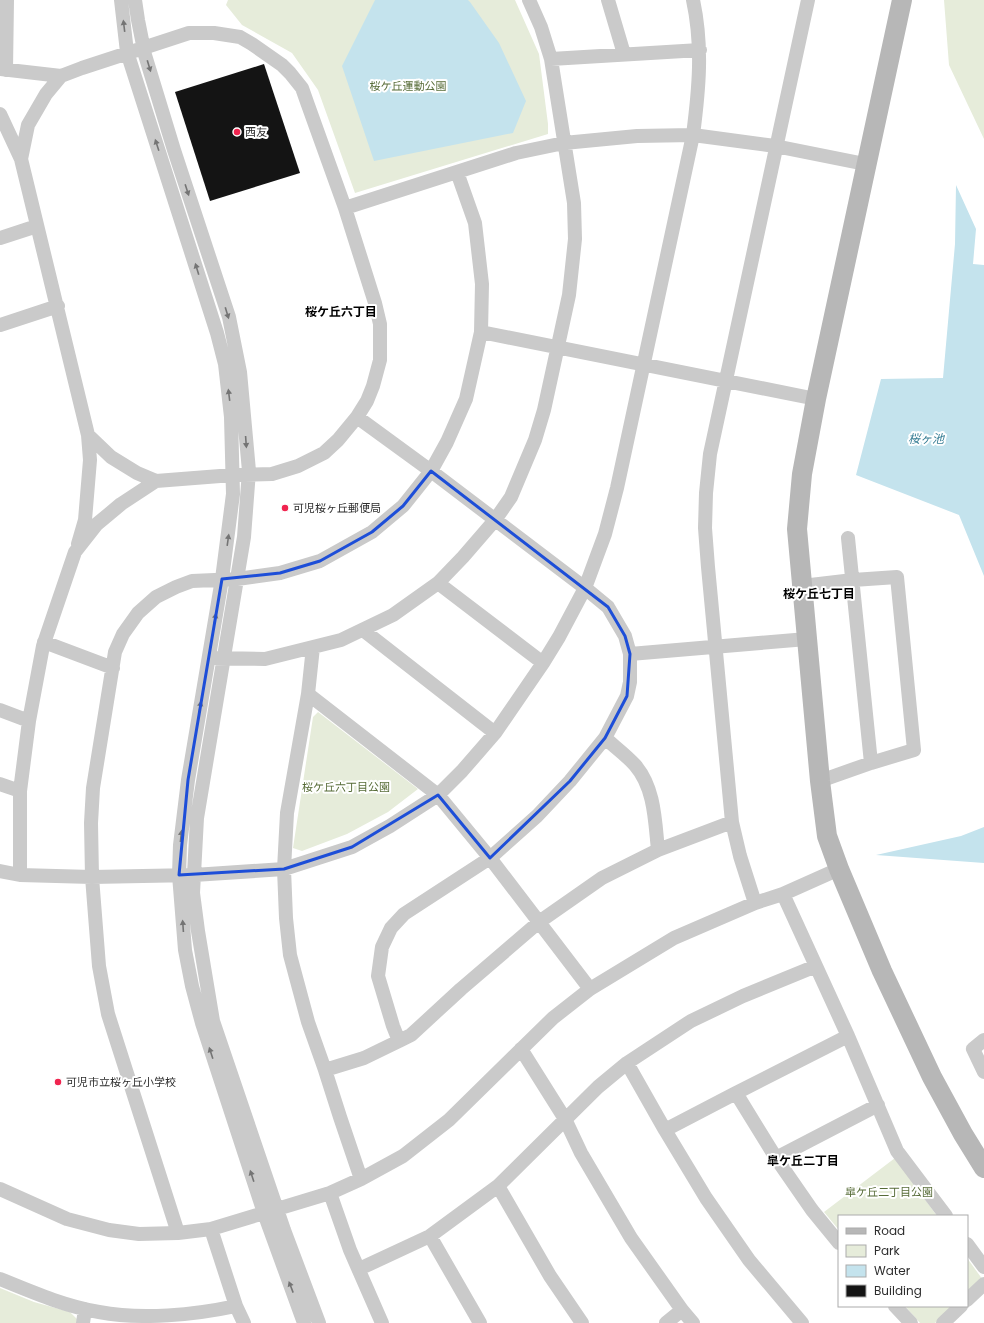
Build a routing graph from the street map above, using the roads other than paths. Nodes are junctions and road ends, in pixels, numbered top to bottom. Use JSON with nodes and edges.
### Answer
{"nodes":[{"id":1,"x":7,"y":0,"type":"edge"},
{"id":2,"x":121,"y":0,"type":"edge"},
{"id":3,"x":135,"y":0,"type":"edge"},
{"id":4,"x":529,"y":0,"type":"edge"},
{"id":5,"x":608,"y":0,"type":"edge"},
{"id":6,"x":693,"y":0,"type":"edge"},
{"id":7,"x":808,"y":0,"type":"edge"},
{"id":8,"x":902,"y":0,"type":"edge"},
{"id":9,"x":144,"y":47,"type":"junction"},
{"id":10,"x":700,"y":50,"type":"junction"},
{"id":11,"x":127,"y":52,"type":"junction"},
{"id":12,"x":624,"y":54,"type":"junction"},
{"id":13,"x":551,"y":59,"type":"junction"},
{"id":14,"x":3,"y":70,"type":"edge"},
{"id":15,"x":61,"y":76,"type":"junction"},
{"id":16,"x":0,"y":114,"type":"edge"},
{"id":17,"x":693,"y":136,"type":"junction"},
{"id":18,"x":564,"y":143,"type":"junction"},
{"id":19,"x":775,"y":146,"type":"junction"},
{"id":20,"x":21,"y":158,"type":"junction"},
{"id":21,"x":865,"y":164,"type":"junction"},
{"id":22,"x":457,"y":172,"type":"junction"},
{"id":23,"x":345,"y":208,"type":"junction"},
{"id":24,"x":37,"y":226,"type":"junction"},
{"id":25,"x":0,"y":238,"type":"edge"},
{"id":26,"x":58,"y":306,"type":"junction"},
{"id":27,"x":0,"y":325,"type":"edge"},
{"id":28,"x":481,"y":332,"type":"junction"},
{"id":29,"x":558,"y":347,"type":"junction"},
{"id":30,"x":643,"y":364,"type":"junction"},
{"id":31,"x":725,"y":381,"type":"junction"},
{"id":32,"x":816,"y":399,"type":"junction"},
{"id":33,"x":357,"y":417,"type":"junction"},
{"id":34,"x":88,"y":435,"type":"junction"},
{"id":35,"x":431,"y":471,"type":"junction"},
{"id":36,"x":233,"y":475,"type":"junction"},
{"id":37,"x":248,"y":476,"type":"junction"},
{"id":38,"x":156,"y":481,"type":"junction"},
{"id":39,"x":495,"y":520,"type":"junction"},
{"id":40,"x":848,"y":538,"type":"dead end"},
{"id":41,"x":76,"y":550,"type":"junction"},
{"id":42,"x":222,"y":579,"type":"junction"},
{"id":43,"x":237,"y":579,"type":"junction"},
{"id":44,"x":853,"y":580,"type":"junction"},
{"id":45,"x":438,"y":583,"type":"junction"},
{"id":46,"x":802,"y":586,"type":"junction"},
{"id":47,"x":585,"y":588,"type":"junction"},
{"id":48,"x":363,"y":630,"type":"junction"},
{"id":49,"x":807,"y":639,"type":"junction"},
{"id":50,"x":44,"y":642,"type":"junction"},
{"id":51,"x":313,"y":647,"type":"junction"},
{"id":52,"x":716,"y":647,"type":"junction"},
{"id":53,"x":630,"y":654,"type":"junction"},
{"id":54,"x":209,"y":658,"type":"junction"},
{"id":55,"x":224,"y":659,"type":"junction"},
{"id":56,"x":543,"y":663,"type":"junction"},
{"id":57,"x":113,"y":668,"type":"junction"},
{"id":58,"x":308,"y":694,"type":"junction"},
{"id":59,"x":0,"y":710,"type":"edge"},
{"id":60,"x":29,"y":720,"type":"junction"},
{"id":61,"x":495,"y":733,"type":"junction"},
{"id":62,"x":605,"y":738,"type":"junction"},
{"id":63,"x":871,"y":763,"type":"junction"},
{"id":64,"x":820,"y":781,"type":"junction"},
{"id":65,"x":0,"y":784,"type":"edge"},
{"id":66,"x":20,"y":791,"type":"junction"},
{"id":67,"x":438,"y":795,"type":"junction"},
{"id":68,"x":732,"y":822,"type":"junction"},
{"id":69,"x":658,"y":850,"type":"junction"},
{"id":70,"x":490,"y":858,"type":"junction"},
{"id":71,"x":284,"y":869,"type":"junction"},
{"id":72,"x":839,"y":869,"type":"junction"},
{"id":73,"x":0,"y":871,"type":"edge"},
{"id":74,"x":20,"y":875,"type":"junction"},
{"id":75,"x":180,"y":875,"type":"junction"},
{"id":76,"x":194,"y":875,"type":"junction"},
{"id":77,"x":92,"y":877,"type":"junction"},
{"id":78,"x":783,"y":894,"type":"junction"},
{"id":79,"x":756,"y":903,"type":"junction"},
{"id":80,"x":539,"y":922,"type":"junction"},
{"id":81,"x":816,"y":966,"type":"junction"},
{"id":82,"x":590,"y":988,"type":"junction"},
{"id":83,"x":848,"y":1036,"type":"junction"},
{"id":84,"x":399,"y":1040,"type":"junction"},
{"id":85,"x":984,"y":1040,"type":"edge"},
{"id":86,"x":521,"y":1049,"type":"junction"},
{"id":87,"x":627,"y":1063,"type":"junction"},
{"id":88,"x":326,"y":1070,"type":"junction"},
{"id":89,"x":984,"y":1072,"type":"edge"},
{"id":90,"x":736,"y":1093,"type":"junction"},
{"id":91,"x":878,"y":1105,"type":"junction"},
{"id":92,"x":565,"y":1119,"type":"junction"},
{"id":93,"x":665,"y":1130,"type":"junction"},
{"id":94,"x":776,"y":1158,"type":"junction"},
{"id":95,"x":984,"y":1168,"type":"edge"},
{"id":96,"x":361,"y":1179,"type":"junction"},
{"id":97,"x":498,"y":1186,"type":"junction"},
{"id":98,"x":0,"y":1189,"type":"edge"},
{"id":99,"x":330,"y":1193,"type":"junction"},
{"id":100,"x":271,"y":1211,"type":"junction"},
{"id":101,"x":945,"y":1215,"type":"edge"},
{"id":102,"x":211,"y":1230,"type":"junction"},
{"id":103,"x":178,"y":1233,"type":"junction"},
{"id":104,"x":430,"y":1236,"type":"junction"},
{"id":105,"x":838,"y":1242,"type":"edge"},
{"id":106,"x":968,"y":1245,"type":"edge"},
{"id":107,"x":984,"y":1267,"type":"edge"},
{"id":108,"x":359,"y":1270,"type":"junction"},
{"id":109,"x":0,"y":1279,"type":"edge"},
{"id":110,"x":984,"y":1284,"type":"edge"},
{"id":111,"x":968,"y":1299,"type":"edge"},
{"id":112,"x":236,"y":1306,"type":"junction"},
{"id":113,"x":896,"y":1307,"type":"edge"},
{"id":114,"x":960,"y":1307,"type":"edge"},
{"id":115,"x":85,"y":1309,"type":"junction"},
{"id":116,"x":682,"y":1310,"type":"junction"},
{"id":117,"x":153,"y":1319,"type":"edge"},
{"id":118,"x":83,"y":1323,"type":"edge"},
{"id":119,"x":244,"y":1323,"type":"edge"},
{"id":120,"x":304,"y":1323,"type":"edge"},
{"id":121,"x":320,"y":1323,"type":"edge"},
{"id":122,"x":382,"y":1323,"type":"edge"},
{"id":123,"x":480,"y":1323,"type":"edge"},
{"id":124,"x":582,"y":1323,"type":"edge"},
{"id":125,"x":666,"y":1323,"type":"edge"},
{"id":126,"x":693,"y":1323,"type":"edge"},
{"id":127,"x":802,"y":1323,"type":"edge"},
{"id":128,"x":911,"y":1323,"type":"edge"},
{"id":129,"x":943,"y":1323,"type":"edge"}],
"edges":[{"from":1,"to":14,"type":"street"},
{"from":11,"to":2,"type":"street","one_way":true},
{"from":3,"to":9,"type":"street"},
{"from":4,"to":13,"type":"street"},
{"from":5,"to":12,"type":"street"},
{"from":6,"to":10,"type":"street"},
{"from":7,"to":19,"type":"street"},
{"from":8,"to":21,"type":"street"},
{"from":9,"to":11,"type":"street"},
{"from":9,"to":23,"type":"street"},
{"from":9,"to":37,"type":"street","one_way":true},
{"from":10,"to":12,"type":"street"},
{"from":10,"to":17,"type":"street"},
{"from":11,"to":15,"type":"street"},
{"from":36,"to":11,"type":"street","one_way":true},
{"from":12,"to":13,"type":"street"},
{"from":13,"to":18,"type":"street"},
{"from":14,"to":15,"type":"street"},
{"from":15,"to":20,"type":"street"},
{"from":16,"to":20,"type":"street"},
{"from":17,"to":18,"type":"street"},
{"from":17,"to":19,"type":"street"},
{"from":17,"to":30,"type":"street"},
{"from":18,"to":22,"type":"street"},
{"from":18,"to":29,"type":"street"},
{"from":19,"to":21,"type":"street"},
{"from":19,"to":31,"type":"street"},
{"from":20,"to":24,"type":"street"},
{"from":21,"to":32,"type":"street"},
{"from":22,"to":23,"type":"street"},
{"from":22,"to":28,"type":"street"},
{"from":23,"to":33,"type":"street"},
{"from":24,"to":25,"type":"street"},
{"from":24,"to":26,"type":"street"},
{"from":26,"to":27,"type":"street"},
{"from":26,"to":34,"type":"street"},
{"from":28,"to":29,"type":"street"},
{"from":28,"to":35,"type":"street"},
{"from":29,"to":30,"type":"street"},
{"from":29,"to":39,"type":"street"},
{"from":30,"to":31,"type":"street"},
{"from":30,"to":47,"type":"street"},
{"from":31,"to":32,"type":"street"},
{"from":31,"to":52,"type":"street"},
{"from":32,"to":46,"type":"street"},
{"from":33,"to":35,"type":"street"},
{"from":33,"to":37,"type":"street"},
{"from":34,"to":38,"type":"street"},
{"from":34,"to":41,"type":"street"},
{"from":35,"to":39,"type":"street"},
{"from":35,"to":43,"type":"street"},
{"from":36,"to":37,"type":"street"},
{"from":36,"to":38,"type":"street"},
{"from":42,"to":36,"type":"street","one_way":true},
{"from":37,"to":43,"type":"street"},
{"from":38,"to":41,"type":"street"},
{"from":39,"to":45,"type":"street"},
{"from":39,"to":47,"type":"street"},
{"from":40,"to":44,"type":"street"},
{"from":41,"to":50,"type":"street"},
{"from":42,"to":43,"type":"street"},
{"from":54,"to":42,"type":"street","one_way":true},
{"from":42,"to":57,"type":"street"},
{"from":43,"to":55,"type":"street"},
{"from":44,"to":46,"type":"street"},
{"from":44,"to":63,"type":"street"},
{"from":44,"to":63,"type":"street"},
{"from":45,"to":48,"type":"street"},
{"from":45,"to":56,"type":"street"},
{"from":46,"to":49,"type":"street"},
{"from":47,"to":53,"type":"street"},
{"from":47,"to":56,"type":"street"},
{"from":48,"to":51,"type":"street"},
{"from":48,"to":61,"type":"street"},
{"from":49,"to":52,"type":"street"},
{"from":49,"to":64,"type":"street"},
{"from":50,"to":57,"type":"street"},
{"from":50,"to":60,"type":"street"},
{"from":51,"to":55,"type":"street"},
{"from":51,"to":58,"type":"street"},
{"from":52,"to":53,"type":"street"},
{"from":52,"to":68,"type":"street"},
{"from":53,"to":62,"type":"street"},
{"from":54,"to":55,"type":"street"},
{"from":75,"to":54,"type":"street","one_way":true},
{"from":55,"to":76,"type":"street"},
{"from":56,"to":61,"type":"street"},
{"from":57,"to":77,"type":"street"},
{"from":58,"to":67,"type":"street"},
{"from":58,"to":71,"type":"street"},
{"from":59,"to":60,"type":"street"},
{"from":60,"to":66,"type":"street"},
{"from":61,"to":67,"type":"street"},
{"from":62,"to":69,"type":"street"},
{"from":62,"to":70,"type":"street"},
{"from":63,"to":64,"type":"street"},
{"from":64,"to":72,"type":"street"},
{"from":65,"to":66,"type":"street"},
{"from":66,"to":74,"type":"street"},
{"from":67,"to":70,"type":"street"},
{"from":67,"to":71,"type":"street"},
{"from":68,"to":69,"type":"street"},
{"from":68,"to":79,"type":"street"},
{"from":69,"to":80,"type":"street"},
{"from":70,"to":80,"type":"street"},
{"from":70,"to":84,"type":"street"},
{"from":71,"to":76,"type":"street"},
{"from":71,"to":88,"type":"street"},
{"from":72,"to":78,"type":"street"},
{"from":72,"to":95,"type":"street"},
{"from":73,"to":74,"type":"street"},
{"from":74,"to":77,"type":"street"},
{"from":75,"to":76,"type":"street"},
{"from":75,"to":77,"type":"street"},
{"from":100,"to":75,"type":"street","one_way":true},
{"from":76,"to":100,"type":"street"},
{"from":77,"to":103,"type":"street"},
{"from":78,"to":79,"type":"street"},
{"from":78,"to":81,"type":"street"},
{"from":79,"to":82,"type":"street"},
{"from":80,"to":82,"type":"street"},
{"from":80,"to":84,"type":"street"},
{"from":81,"to":83,"type":"street"},
{"from":81,"to":87,"type":"street"},
{"from":82,"to":86,"type":"street"},
{"from":83,"to":90,"type":"street"},
{"from":83,"to":91,"type":"street"},
{"from":84,"to":88,"type":"street"},
{"from":85,"to":89,"type":"street"},
{"from":86,"to":92,"type":"street"},
{"from":86,"to":96,"type":"street"},
{"from":87,"to":92,"type":"street"},
{"from":87,"to":93,"type":"street"},
{"from":88,"to":96,"type":"street"},
{"from":90,"to":93,"type":"street"},
{"from":90,"to":94,"type":"street"},
{"from":91,"to":94,"type":"street"},
{"from":91,"to":101,"type":"street"},
{"from":92,"to":97,"type":"street"},
{"from":92,"to":116,"type":"street"},
{"from":93,"to":127,"type":"street"},
{"from":94,"to":105,"type":"street"},
{"from":96,"to":99,"type":"street"},
{"from":97,"to":104,"type":"street"},
{"from":97,"to":124,"type":"street"},
{"from":98,"to":103,"type":"street"},
{"from":99,"to":100,"type":"street"},
{"from":99,"to":108,"type":"street"},
{"from":100,"to":102,"type":"street"},
{"from":120,"to":100,"type":"street","one_way":true},
{"from":100,"to":121,"type":"street"},
{"from":102,"to":103,"type":"street"},
{"from":102,"to":112,"type":"street"},
{"from":104,"to":108,"type":"street"},
{"from":104,"to":123,"type":"street"},
{"from":106,"to":107,"type":"street"},
{"from":108,"to":122,"type":"street"},
{"from":109,"to":115,"type":"street"},
{"from":110,"to":111,"type":"street"},
{"from":112,"to":117,"type":"street"},
{"from":112,"to":119,"type":"street"},
{"from":113,"to":128,"type":"street"},
{"from":114,"to":129,"type":"street"},
{"from":115,"to":117,"type":"street"},
{"from":115,"to":118,"type":"street"},
{"from":116,"to":125,"type":"street"},
{"from":116,"to":126,"type":"street"}]}
